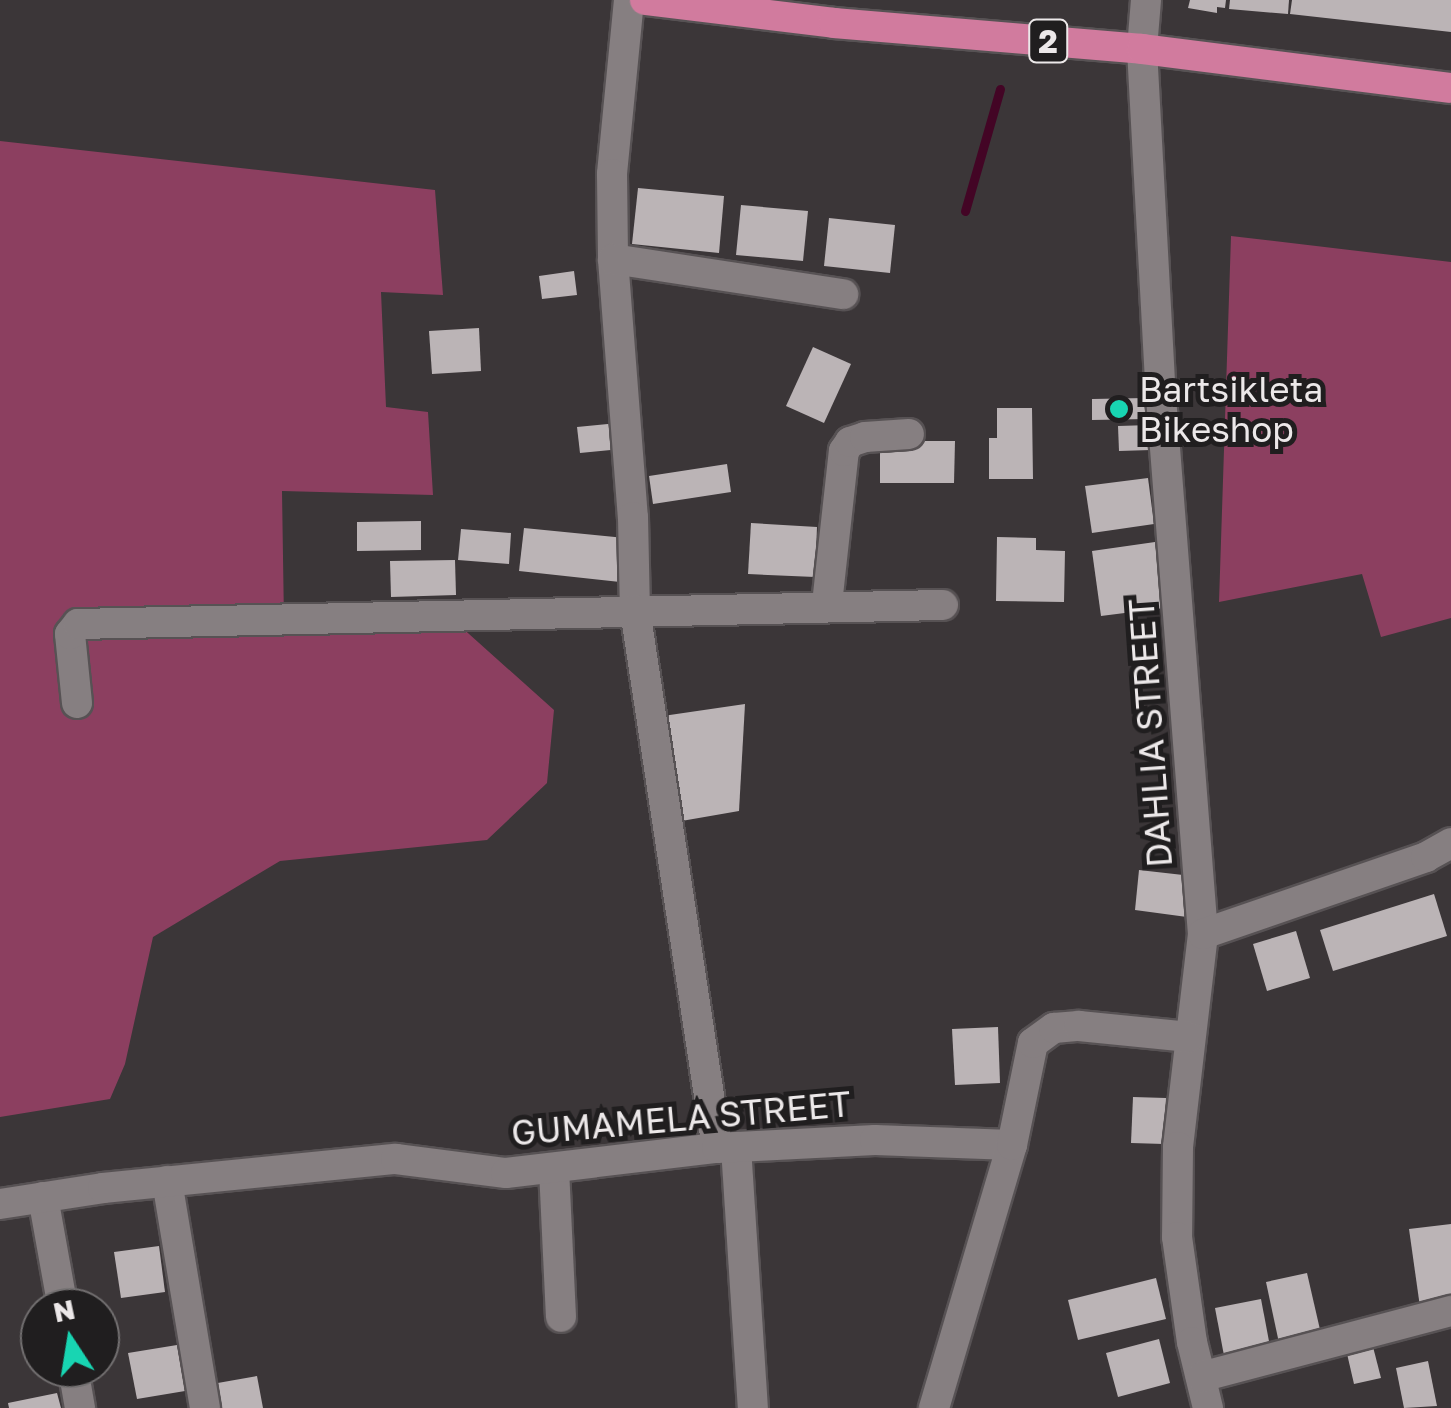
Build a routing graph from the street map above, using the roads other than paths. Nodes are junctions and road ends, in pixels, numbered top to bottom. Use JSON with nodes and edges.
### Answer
{"nodes":[{"id":1,"x":629,"y":0,"type":"edge"},
{"id":2,"x":645,"y":0,"type":"edge"},
{"id":3,"x":1146,"y":0,"type":"edge"},
{"id":4,"x":834,"y":11,"type":"edge"},
{"id":5,"x":1142,"y":49,"type":"junction"},
{"id":6,"x":1451,"y":88,"type":"edge"},
{"id":7,"x":613,"y":259,"type":"junction"},
{"id":8,"x":843,"y":294,"type":"dead end"},
{"id":9,"x":909,"y":434,"type":"dead end"},
{"id":10,"x":828,"y":604,"type":"junction"},
{"id":11,"x":942,"y":605,"type":"dead end"},
{"id":12,"x":635,"y":610,"type":"junction"},
{"id":13,"x":77,"y":703,"type":"dead end"},
{"id":14,"x":1450,"y":848,"type":"edge"},
{"id":15,"x":1203,"y":934,"type":"junction"},
{"id":16,"x":1188,"y":1037,"type":"junction"},
{"id":17,"x":1012,"y":1145,"type":"junction"},
{"id":18,"x":727,"y":1147,"type":"junction"},
{"id":19,"x":554,"y":1169,"type":"junction"},
{"id":20,"x":167,"y":1180,"type":"junction"},
{"id":21,"x":43,"y":1198,"type":"junction"},
{"id":22,"x":0,"y":1204,"type":"edge"},
{"id":23,"x":59,"y":1288,"type":"edge"},
{"id":24,"x":1451,"y":1312,"type":"edge"},
{"id":25,"x":561,"y":1317,"type":"dead end"},
{"id":26,"x":1201,"y":1377,"type":"junction"},
{"id":27,"x":206,"y":1408,"type":"edge"},
{"id":28,"x":753,"y":1408,"type":"edge"},
{"id":29,"x":934,"y":1408,"type":"edge"},
{"id":30,"x":1208,"y":1408,"type":"edge"}],
"edges":[{"from":1,"to":7,"type":"street"},
{"from":2,"to":4,"type":"highway","number":"2"},
{"from":3,"to":5,"type":"street","name":"DAHLIA STREET"},
{"from":4,"to":5,"type":"highway","number":"2"},
{"from":5,"to":6,"type":"highway","number":"2"},
{"from":5,"to":15,"type":"street","name":"DAHLIA STREET"},
{"from":7,"to":8,"type":"street"},
{"from":7,"to":12,"type":"street"},
{"from":9,"to":10,"type":"street"},
{"from":10,"to":11,"type":"street"},
{"from":10,"to":12,"type":"street"},
{"from":12,"to":13,"type":"street"},
{"from":12,"to":18,"type":"street"},
{"from":14,"to":15,"type":"street"},
{"from":15,"to":16,"type":"street","name":"DAHLIA STREET"},
{"from":16,"to":17,"type":"street"},
{"from":16,"to":26,"type":"street","name":"DAHLIA STREET"},
{"from":17,"to":18,"type":"street","name":"GUMAMELA STREET"},
{"from":17,"to":29,"type":"street"},
{"from":18,"to":19,"type":"street","name":"GUMAMELA STREET"},
{"from":18,"to":28,"type":"street"},
{"from":19,"to":20,"type":"street","name":"GUMAMELA STREET"},
{"from":19,"to":25,"type":"street"},
{"from":20,"to":21,"type":"street","name":"GUMAMELA STREET"},
{"from":20,"to":27,"type":"street"},
{"from":21,"to":22,"type":"street","name":"GUMAMELA STREET"},
{"from":21,"to":23,"type":"street"},
{"from":24,"to":26,"type":"street"},
{"from":26,"to":30,"type":"street","name":"DAHLIA STREET"}]}
